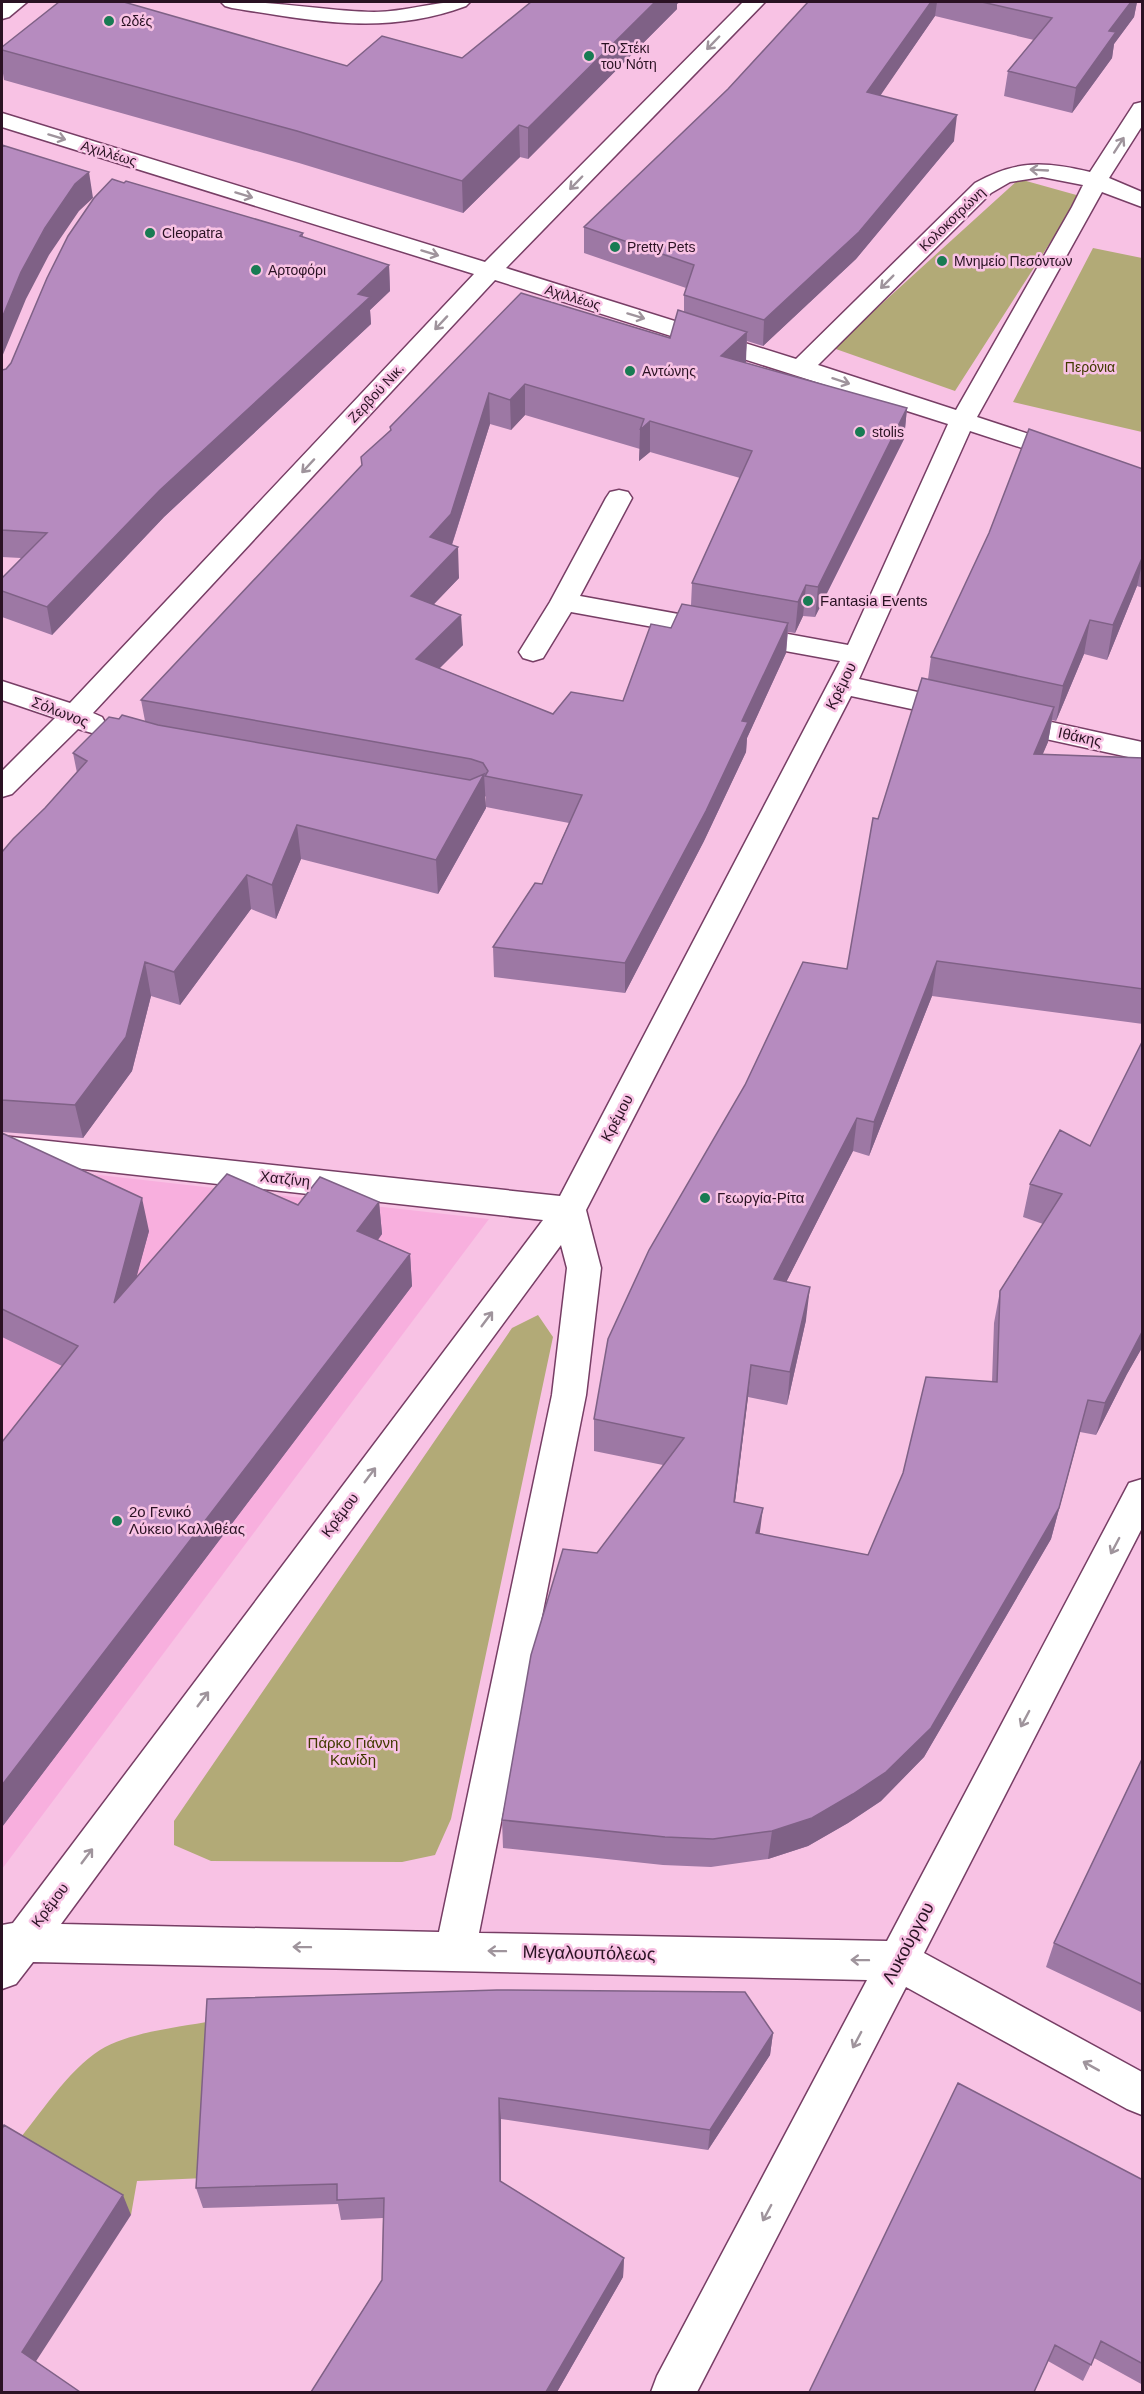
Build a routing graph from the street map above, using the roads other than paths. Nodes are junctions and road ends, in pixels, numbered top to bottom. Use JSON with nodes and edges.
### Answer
{"nodes":[{"id":1,"x":16,"y":2,"type":"edge"},
{"id":2,"x":232,"y":2,"type":"edge"},
{"id":3,"x":459,"y":2,"type":"edge"},
{"id":4,"x":754,"y":2,"type":"edge"},
{"id":5,"x":2,"y":13,"type":"edge"},
{"id":6,"x":1143,"y":109,"type":"edge"},
{"id":7,"x":2,"y":120,"type":"edge"},
{"id":8,"x":1096,"y":181,"type":"junction"},
{"id":9,"x":1143,"y":201,"type":"edge"},
{"id":10,"x":490,"y":271,"type":"junction"},
{"id":11,"x":801,"y":368,"type":"junction"},
{"id":12,"x":962,"y":421,"type":"junction"},
{"id":13,"x":1143,"y":480,"type":"edge"},
{"id":14,"x":619,"y":498,"type":"dead end"},
{"id":15,"x":564,"y":602,"type":"junction"},
{"id":16,"x":532,"y":652,"type":"dead end"},
{"id":17,"x":856,"y":655,"type":"junction"},
{"id":18,"x":843,"y":685,"type":"junction"},
{"id":19,"x":2,"y":690,"type":"edge"},
{"id":20,"x":75,"y":715,"type":"junction"},
{"id":21,"x":121,"y":736,"type":"edge"},
{"id":22,"x":1143,"y":751,"type":"edge"},
{"id":23,"x":2,"y":787,"type":"edge"},
{"id":24,"x":2,"y":1148,"type":"edge"},
{"id":25,"x":569,"y":1210,"type":"junction"},
{"id":26,"x":1143,"y":1494,"type":"edge"},
{"id":27,"x":455,"y":1950,"type":"junction"},
{"id":28,"x":8,"y":1951,"type":"edge"},
{"id":29,"x":899,"y":1960,"type":"junction"},
{"id":30,"x":1143,"y":2094,"type":"edge"},
{"id":31,"x":673,"y":2392,"type":"edge"}],
"edges":[{"from":1,"to":5,"type":"street"},
{"from":2,"to":3,"type":"street"},
{"from":4,"to":10,"type":"street","name":"Ζερβού Νικ.","one_way":true},
{"from":8,"to":6,"type":"street","one_way":true},
{"from":7,"to":10,"type":"street","name":"Αχιλλέως","one_way":true},
{"from":8,"to":9,"type":"street","name":"Κολοκοτρώνη"},
{"from":8,"to":11,"type":"street","name":"Κολοκοτρώνη","one_way":true},
{"from":8,"to":12,"type":"street","name":"Κρέμου"},
{"from":10,"to":11,"type":"street","name":"Αχιλλέως","one_way":true},
{"from":10,"to":20,"type":"street","name":"Ζερβού Νικ.","one_way":true},
{"from":11,"to":12,"type":"street","name":"Αχιλλέως","one_way":true},
{"from":12,"to":13,"type":"street","name":"Αχιλλέως"},
{"from":12,"to":17,"type":"street","name":"Κρέμου"},
{"from":14,"to":15,"type":"street"},
{"from":15,"to":16,"type":"street"},
{"from":15,"to":17,"type":"street"},
{"from":17,"to":18,"type":"street","name":"Κρέμου"},
{"from":18,"to":22,"type":"street","name":"Ιθάκης"},
{"from":18,"to":25,"type":"street","name":"Κρέμου"},
{"from":19,"to":20,"type":"street","name":"Σόλωνος"},
{"from":20,"to":21,"type":"street","name":"Σόλωνος"},
{"from":20,"to":23,"type":"street","name":"Ζερβού Νικ."},
{"from":24,"to":25,"type":"street","name":"Χατζίνη"},
{"from":25,"to":27,"type":"street"},
{"from":28,"to":25,"type":"street","name":"Κρέμου","one_way":true},
{"from":26,"to":29,"type":"street","name":"Λυκούργου","one_way":true},
{"from":27,"to":28,"type":"street","name":"Μεγαλουπόλεως","one_way":true},
{"from":29,"to":27,"type":"street","name":"Μεγαλουπόλεως","one_way":true},
{"from":30,"to":29,"type":"street","name":"Μεγαλουπόλεως","one_way":true},
{"from":29,"to":31,"type":"street","name":"Λυκούργου","one_way":true}]}
